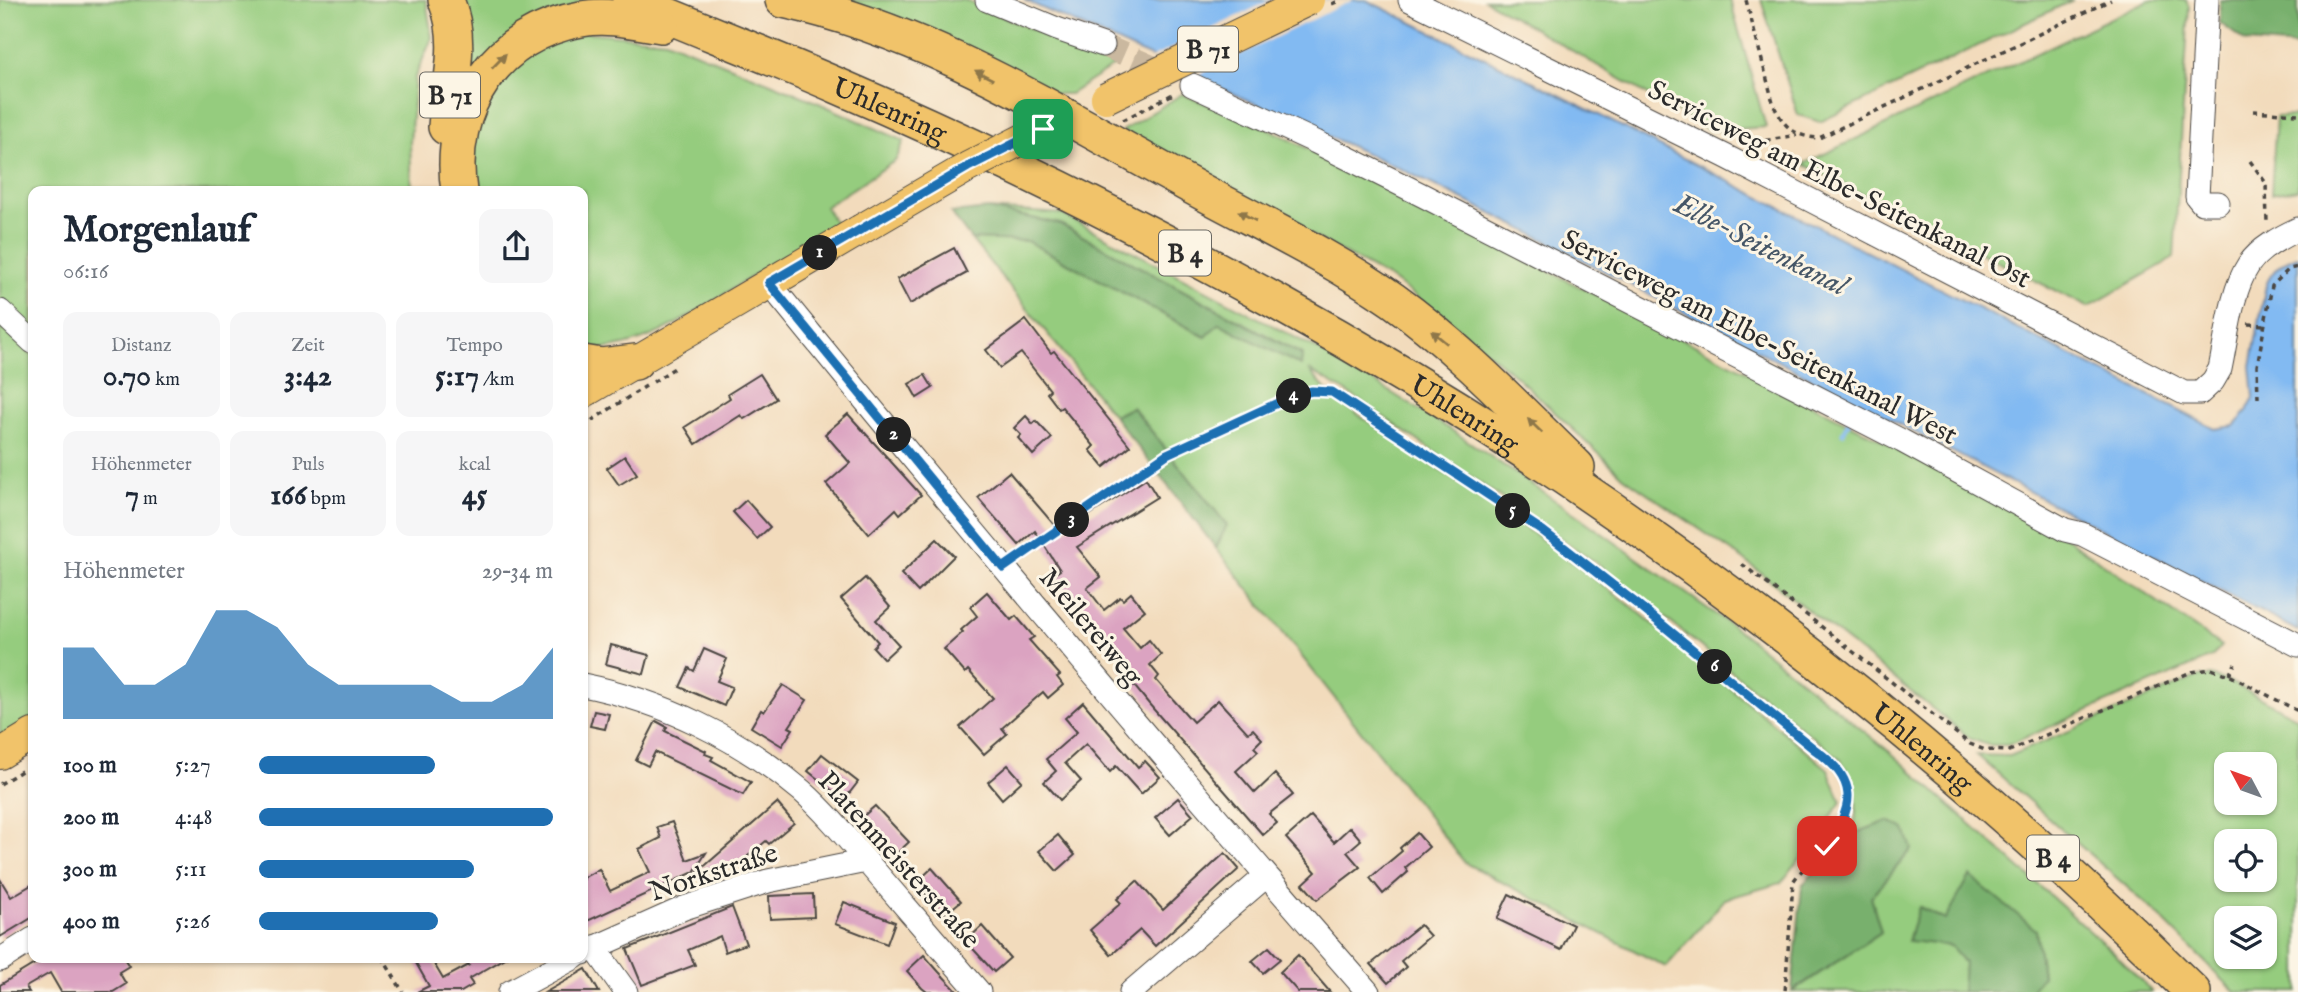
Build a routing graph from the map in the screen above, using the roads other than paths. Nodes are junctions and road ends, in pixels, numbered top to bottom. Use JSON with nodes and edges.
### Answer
{"nodes":[{"id":1,"x":446,"y":0,"type":"edge"},
{"id":2,"x":630,"y":0,"type":"edge"},
{"id":3,"x":783,"y":0,"type":"edge"},
{"id":4,"x":987,"y":0,"type":"edge"},
{"id":5,"x":1309,"y":0,"type":"edge"},
{"id":6,"x":1410,"y":0,"type":"edge"},
{"id":7,"x":2207,"y":10,"type":"edge"},
{"id":8,"x":706,"y":32,"type":"junction"},
{"id":9,"x":1103,"y":45,"type":"tunnel mouth"},
{"id":10,"x":1192,"y":85,"type":"tunnel mouth"},
{"id":11,"x":1105,"y":115,"type":"junction"},
{"id":12,"x":1054,"y":123,"type":"junction"},
{"id":13,"x":448,"y":186,"type":"edge"},
{"id":14,"x":458,"y":186,"type":"edge"},
{"id":15,"x":2218,"y":203,"type":"dead end"},
{"id":16,"x":2298,"y":229,"type":"edge"},
{"id":17,"x":769,"y":283,"type":"junction"},
{"id":18,"x":0,"y":311,"type":"edge"},
{"id":19,"x":28,"y":337,"type":"edge"},
{"id":20,"x":635,"y":362,"type":"junction"},
{"id":21,"x":588,"y":364,"type":"edge"},
{"id":22,"x":588,"y":390,"type":"edge"},
{"id":23,"x":1636,"y":526,"type":"junction"},
{"id":24,"x":2298,"y":645,"type":"edge"},
{"id":25,"x":588,"y":686,"type":"edge"},
{"id":26,"x":28,"y":737,"type":"edge"},
{"id":27,"x":0,"y":754,"type":"edge"},
{"id":28,"x":866,"y":861,"type":"junction"},
{"id":29,"x":1266,"y":876,"type":"junction"},
{"id":30,"x":28,"y":942,"type":"edge"},
{"id":31,"x":588,"y":950,"type":"edge"},
{"id":32,"x":588,"y":956,"type":"edge"},
{"id":33,"x":0,"y":960,"type":"edge"},
{"id":34,"x":564,"y":963,"type":"edge"},
{"id":35,"x":510,"y":992,"type":"edge"},
{"id":36,"x":626,"y":992,"type":"edge"},
{"id":37,"x":979,"y":992,"type":"edge"},
{"id":38,"x":1132,"y":992,"type":"edge"},
{"id":39,"x":1368,"y":992,"type":"edge"},
{"id":40,"x":2193,"y":992,"type":"edge"}],
"edges":[{"from":1,"to":13,"type":"highway","number":"B 71"},
{"from":2,"to":8,"type":"highway","name":"Uhlenring","number":"B 4"},
{"from":12,"to":3,"type":"highway","one_way":true},
{"from":4,"to":9,"type":"street"},
{"from":5,"to":11,"type":"main road","number":"B 71","bridge":true},
{"from":6,"to":16,"type":"street","name":"Serviceweg am Elbe-Seitenkanal Ost"},
{"from":7,"to":15,"type":"street"},
{"from":14,"to":8,"type":"highway","one_way":true},
{"from":8,"to":23,"type":"highway","name":"Uhlenring","number":"B 4"},
{"from":10,"to":24,"type":"street","name":"Serviceweg am Elbe-Seitenkanal West"},
{"from":11,"to":12,"type":"highway"},
{"from":23,"to":11,"type":"highway","one_way":true},
{"from":12,"to":17,"type":"main road","bridge":true},
{"from":17,"to":20,"type":"main road"},
{"from":17,"to":29,"type":"street","name":"Meilereiweg"},
{"from":18,"to":19,"type":"street"},
{"from":20,"to":21,"type":"highway"},
{"from":20,"to":22,"type":"main road"},
{"from":23,"to":40,"type":"highway","name":"Uhlenring","number":"B 4"},
{"from":25,"to":28,"type":"street","name":"Platenmeisterstraße"},
{"from":26,"to":27,"type":"main road"},
{"from":28,"to":31,"type":"street","name":"Norkstraße"},
{"from":28,"to":37,"type":"street","name":"Platenmeisterstraße"},
{"from":29,"to":38,"type":"street"},
{"from":29,"to":39,"type":"street","name":"Meilereiweg"},
{"from":30,"to":33,"type":"street"},
{"from":32,"to":36,"type":"street"},
{"from":34,"to":35,"type":"street","name":"Norkstraße"}]}
